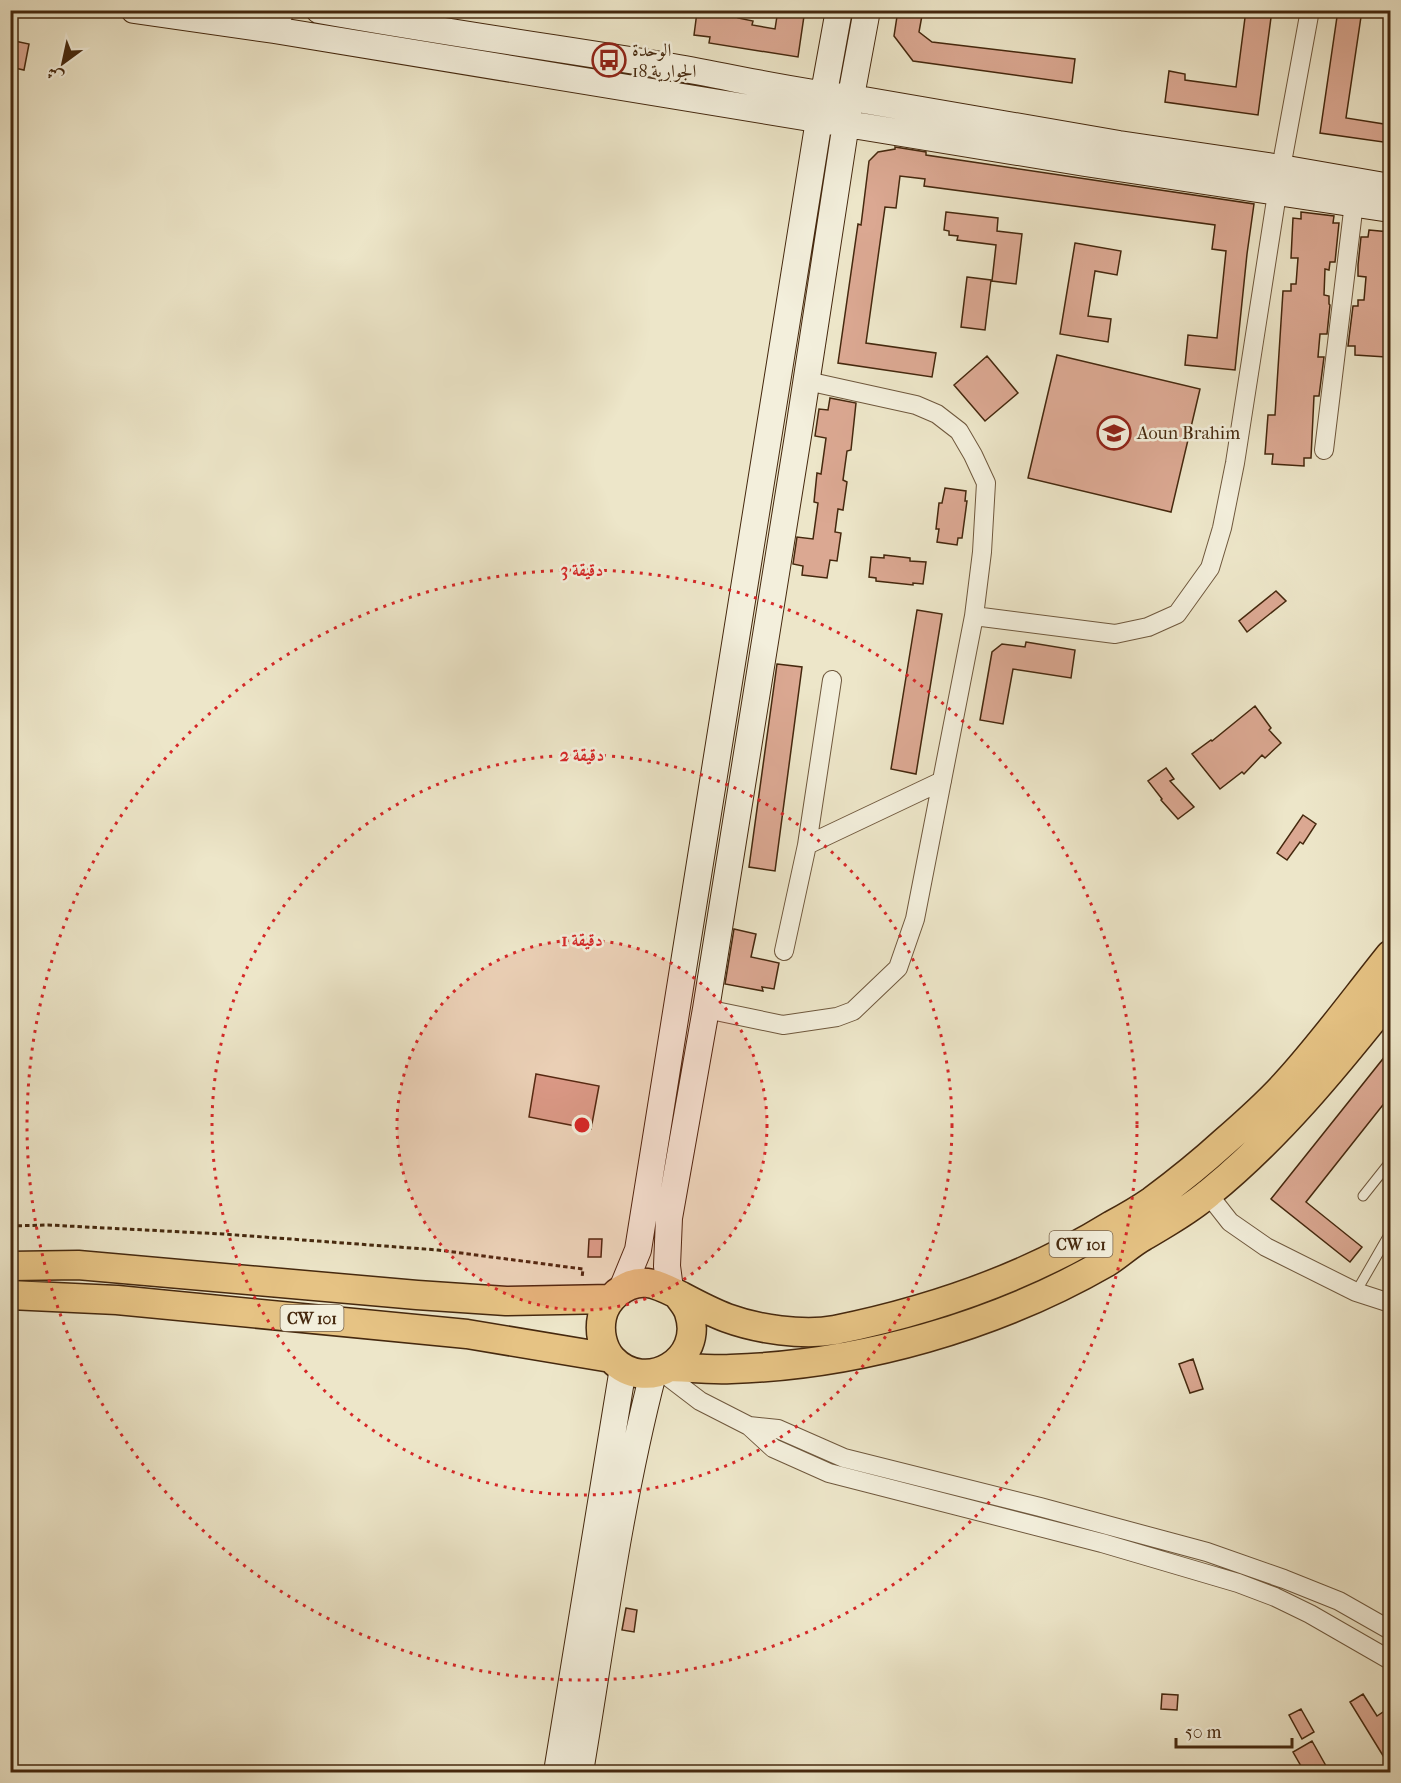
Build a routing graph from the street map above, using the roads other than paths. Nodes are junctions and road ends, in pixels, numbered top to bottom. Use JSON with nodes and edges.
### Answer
{"nodes":[{"id":1,"x":134,"y":10,"type":"edge"},
{"id":2,"x":319,"y":10,"type":"edge"},
{"id":3,"x":840,"y":10,"type":"edge"},
{"id":4,"x":867,"y":10,"type":"edge"},
{"id":5,"x":1310,"y":10,"type":"edge"},
{"id":6,"x":280,"y":20,"type":"edge"},
{"id":7,"x":852,"y":98,"type":"junction"},
{"id":8,"x":822,"y":107,"type":"junction"},
{"id":9,"x":846,"y":123,"type":"junction"},
{"id":10,"x":1280,"y":180,"type":"junction"},
{"id":11,"x":1390,"y":187,"type":"edge"},
{"id":12,"x":1353,"y":203,"type":"junction"},
{"id":13,"x":1390,"y":209,"type":"edge"},
{"id":14,"x":807,"y":381,"type":"junction"},
{"id":15,"x":1324,"y":450,"type":"dead end"},
{"id":16,"x":974,"y":616,"type":"junction"},
{"id":17,"x":832,"y":680,"type":"dead end"},
{"id":18,"x":942,"y":781,"type":"junction"},
{"id":19,"x":807,"y":845,"type":"junction"},
{"id":20,"x":784,"y":951,"type":"dead end"},
{"id":21,"x":1390,"y":955,"type":"edge"},
{"id":22,"x":1390,"y":998,"type":"edge"},
{"id":23,"x":706,"y":1009,"type":"junction"},
{"id":24,"x":1390,"y":1162,"type":"edge"},
{"id":25,"x":1208,"y":1194,"type":"junction"},
{"id":26,"x":1363,"y":1196,"type":"dead end"},
{"id":27,"x":1390,"y":1233,"type":"edge"},
{"id":28,"x":10,"y":1266,"type":"edge"},
{"id":29,"x":674,"y":1292,"type":"junction"},
{"id":30,"x":1356,"y":1292,"type":"junction"},
{"id":31,"x":10,"y":1294,"type":"edge"},
{"id":32,"x":616,"y":1294,"type":"junction"},
{"id":33,"x":1390,"y":1303,"type":"edge"},
{"id":34,"x":617,"y":1363,"type":"junction"},
{"id":35,"x":662,"y":1371,"type":"junction"},
{"id":36,"x":749,"y":1426,"type":"junction"},
{"id":37,"x":1155,"y":1537,"type":"junction"},
{"id":38,"x":1151,"y":1558,"type":"junction"},
{"id":39,"x":1390,"y":1630,"type":"edge"},
{"id":40,"x":1390,"y":1660,"type":"edge"},
{"id":41,"x":557,"y":1773,"type":"edge"},
{"id":42,"x":580,"y":1773,"type":"edge"}],
"edges":[{"from":1,"to":6,"type":"main road"},
{"from":2,"to":8,"type":"main road"},
{"from":3,"to":8,"type":"main road"},
{"from":4,"to":7,"type":"main road"},
{"from":5,"to":10,"type":"street"},
{"from":6,"to":8,"type":"main road"},
{"from":7,"to":8,"type":"main road"},
{"from":7,"to":9,"type":"main road"},
{"from":7,"to":10,"type":"main road"},
{"from":8,"to":9,"type":"main road"},
{"from":8,"to":32,"type":"main road"},
{"from":9,"to":10,"type":"main road"},
{"from":9,"to":14,"type":"main road"},
{"from":10,"to":11,"type":"main road"},
{"from":10,"to":12,"type":"main road"},
{"from":10,"to":16,"type":"street"},
{"from":12,"to":13,"type":"main road"},
{"from":12,"to":15,"type":"street"},
{"from":14,"to":16,"type":"street"},
{"from":14,"to":23,"type":"main road"},
{"from":16,"to":18,"type":"street"},
{"from":17,"to":19,"type":"street"},
{"from":18,"to":19,"type":"street"},
{"from":18,"to":23,"type":"street"},
{"from":19,"to":20,"type":"street"},
{"from":21,"to":29,"type":"main road","number":"CW 101"},
{"from":22,"to":25,"type":"main road","number":"CW 101"},
{"from":23,"to":29,"type":"main road"},
{"from":24,"to":26,"type":"lane"},
{"from":25,"to":30,"type":"street"},
{"from":25,"to":35,"type":"main road","number":"CW 101"},
{"from":27,"to":30,"type":"lane"},
{"from":28,"to":32,"type":"main road","number":"CW 101"},
{"from":29,"to":32,"type":"main road"},
{"from":29,"to":35,"type":"main road"},
{"from":30,"to":33,"type":"street"},
{"from":31,"to":34,"type":"main road","number":"CW 101"},
{"from":32,"to":34,"type":"main road"},
{"from":34,"to":35,"type":"main road"},
{"from":34,"to":41,"type":"main road"},
{"from":35,"to":36,"type":"street"},
{"from":35,"to":42,"type":"main road"},
{"from":36,"to":37,"type":"street"},
{"from":36,"to":38,"type":"street"},
{"from":37,"to":38,"type":"street"},
{"from":37,"to":39,"type":"street"},
{"from":38,"to":40,"type":"street"}]}
